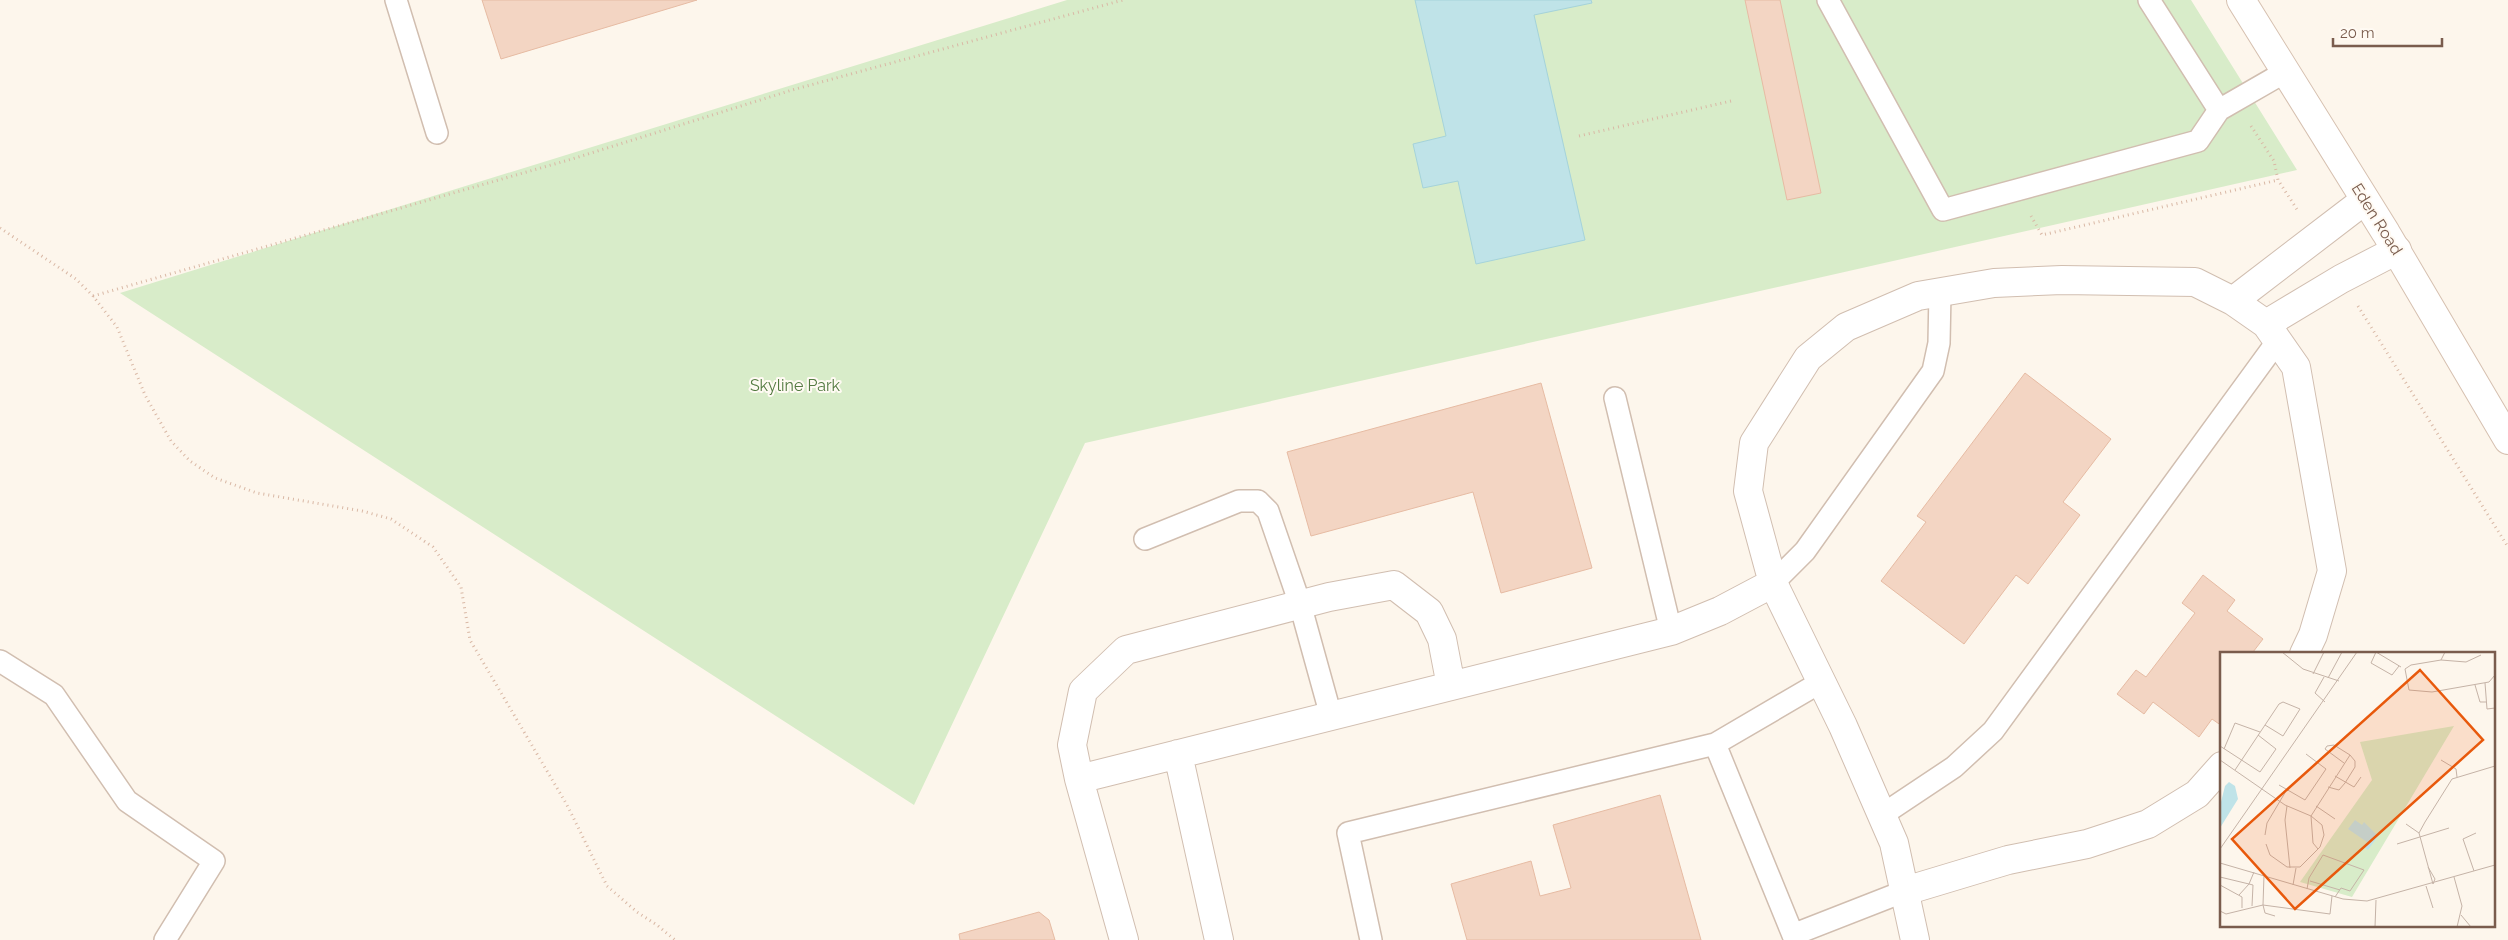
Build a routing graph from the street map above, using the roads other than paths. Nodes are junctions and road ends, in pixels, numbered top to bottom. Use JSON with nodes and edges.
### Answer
{"nodes":[{"id":1,"x":396,"y":0,"type":"edge"},
{"id":2,"x":1828,"y":0,"type":"edge"},
{"id":3,"x":2149,"y":0,"type":"edge"},
{"id":4,"x":2241,"y":0,"type":"edge"},
{"id":5,"x":2285,"y":72,"type":"junction"},
{"id":6,"x":2220,"y":110,"type":"junction"},
{"id":7,"x":437,"y":133,"type":"dead end"},
{"id":8,"x":2365,"y":200,"type":"junction"},
{"id":9,"x":2396,"y":250,"type":"junction"},
{"id":10,"x":1940,"y":292,"type":"junction"},
{"id":11,"x":2233,"y":301,"type":"junction"},
{"id":12,"x":2273,"y":332,"type":"junction"},
{"id":13,"x":1615,"y":398,"type":"dead end"},
{"id":14,"x":2508,"y":440,"type":"edge"},
{"id":15,"x":1145,"y":539,"type":"dead end"},
{"id":16,"x":1773,"y":583,"type":"junction"},
{"id":17,"x":1300,"y":604,"type":"junction"},
{"id":18,"x":1671,"y":631,"type":"junction"},
{"id":19,"x":2305,"y":652,"type":"edge"},
{"id":20,"x":0,"y":661,"type":"edge"},
{"id":21,"x":1821,"y":682,"type":"junction"},
{"id":22,"x":1451,"y":686,"type":"junction"},
{"id":23,"x":1331,"y":716,"type":"junction"},
{"id":24,"x":1715,"y":744,"type":"junction"},
{"id":25,"x":1178,"y":754,"type":"junction"},
{"id":26,"x":2220,"y":768,"type":"edge"},
{"id":27,"x":1079,"y":779,"type":"junction"},
{"id":28,"x":1882,"y":815,"type":"junction"},
{"id":29,"x":1905,"y":891,"type":"junction"},
{"id":30,"x":1795,"y":937,"type":"edge"},
{"id":31,"x":164,"y":940,"type":"edge"},
{"id":32,"x":1124,"y":940,"type":"edge"},
{"id":33,"x":1219,"y":940,"type":"edge"},
{"id":34,"x":1371,"y":940,"type":"edge"},
{"id":35,"x":1915,"y":940,"type":"edge"}],
"edges":[{"from":1,"to":7,"type":"lane"},
{"from":2,"to":6,"type":"lane"},
{"from":3,"to":6,"type":"lane"},
{"from":4,"to":5,"type":"street","name":"Eden Road"},
{"from":5,"to":6,"type":"lane"},
{"from":5,"to":8,"type":"street","name":"Eden Road"},
{"from":8,"to":9,"type":"street","name":"Eden Road"},
{"from":8,"to":11,"type":"street"},
{"from":9,"to":12,"type":"street"},
{"from":9,"to":14,"type":"street","name":"Eden Road"},
{"from":10,"to":11,"type":"street"},
{"from":10,"to":16,"type":"lane"},
{"from":10,"to":16,"type":"street"},
{"from":11,"to":12,"type":"street"},
{"from":12,"to":19,"type":"street"},
{"from":12,"to":28,"type":"lane"},
{"from":13,"to":18,"type":"lane"},
{"from":15,"to":17,"type":"lane"},
{"from":16,"to":18,"type":"street"},
{"from":16,"to":21,"type":"street"},
{"from":17,"to":22,"type":"street"},
{"from":17,"to":23,"type":"lane"},
{"from":17,"to":27,"type":"street"},
{"from":18,"to":22,"type":"street"},
{"from":20,"to":31,"type":"lane"},
{"from":21,"to":24,"type":"lane"},
{"from":21,"to":28,"type":"street"},
{"from":22,"to":23,"type":"street"},
{"from":23,"to":25,"type":"street"},
{"from":24,"to":30,"type":"lane"},
{"from":24,"to":34,"type":"lane"},
{"from":25,"to":27,"type":"street"},
{"from":25,"to":33,"type":"street"},
{"from":26,"to":29,"type":"street"},
{"from":27,"to":32,"type":"street"},
{"from":28,"to":29,"type":"street"},
{"from":29,"to":30,"type":"lane"},
{"from":29,"to":35,"type":"street"}]}
